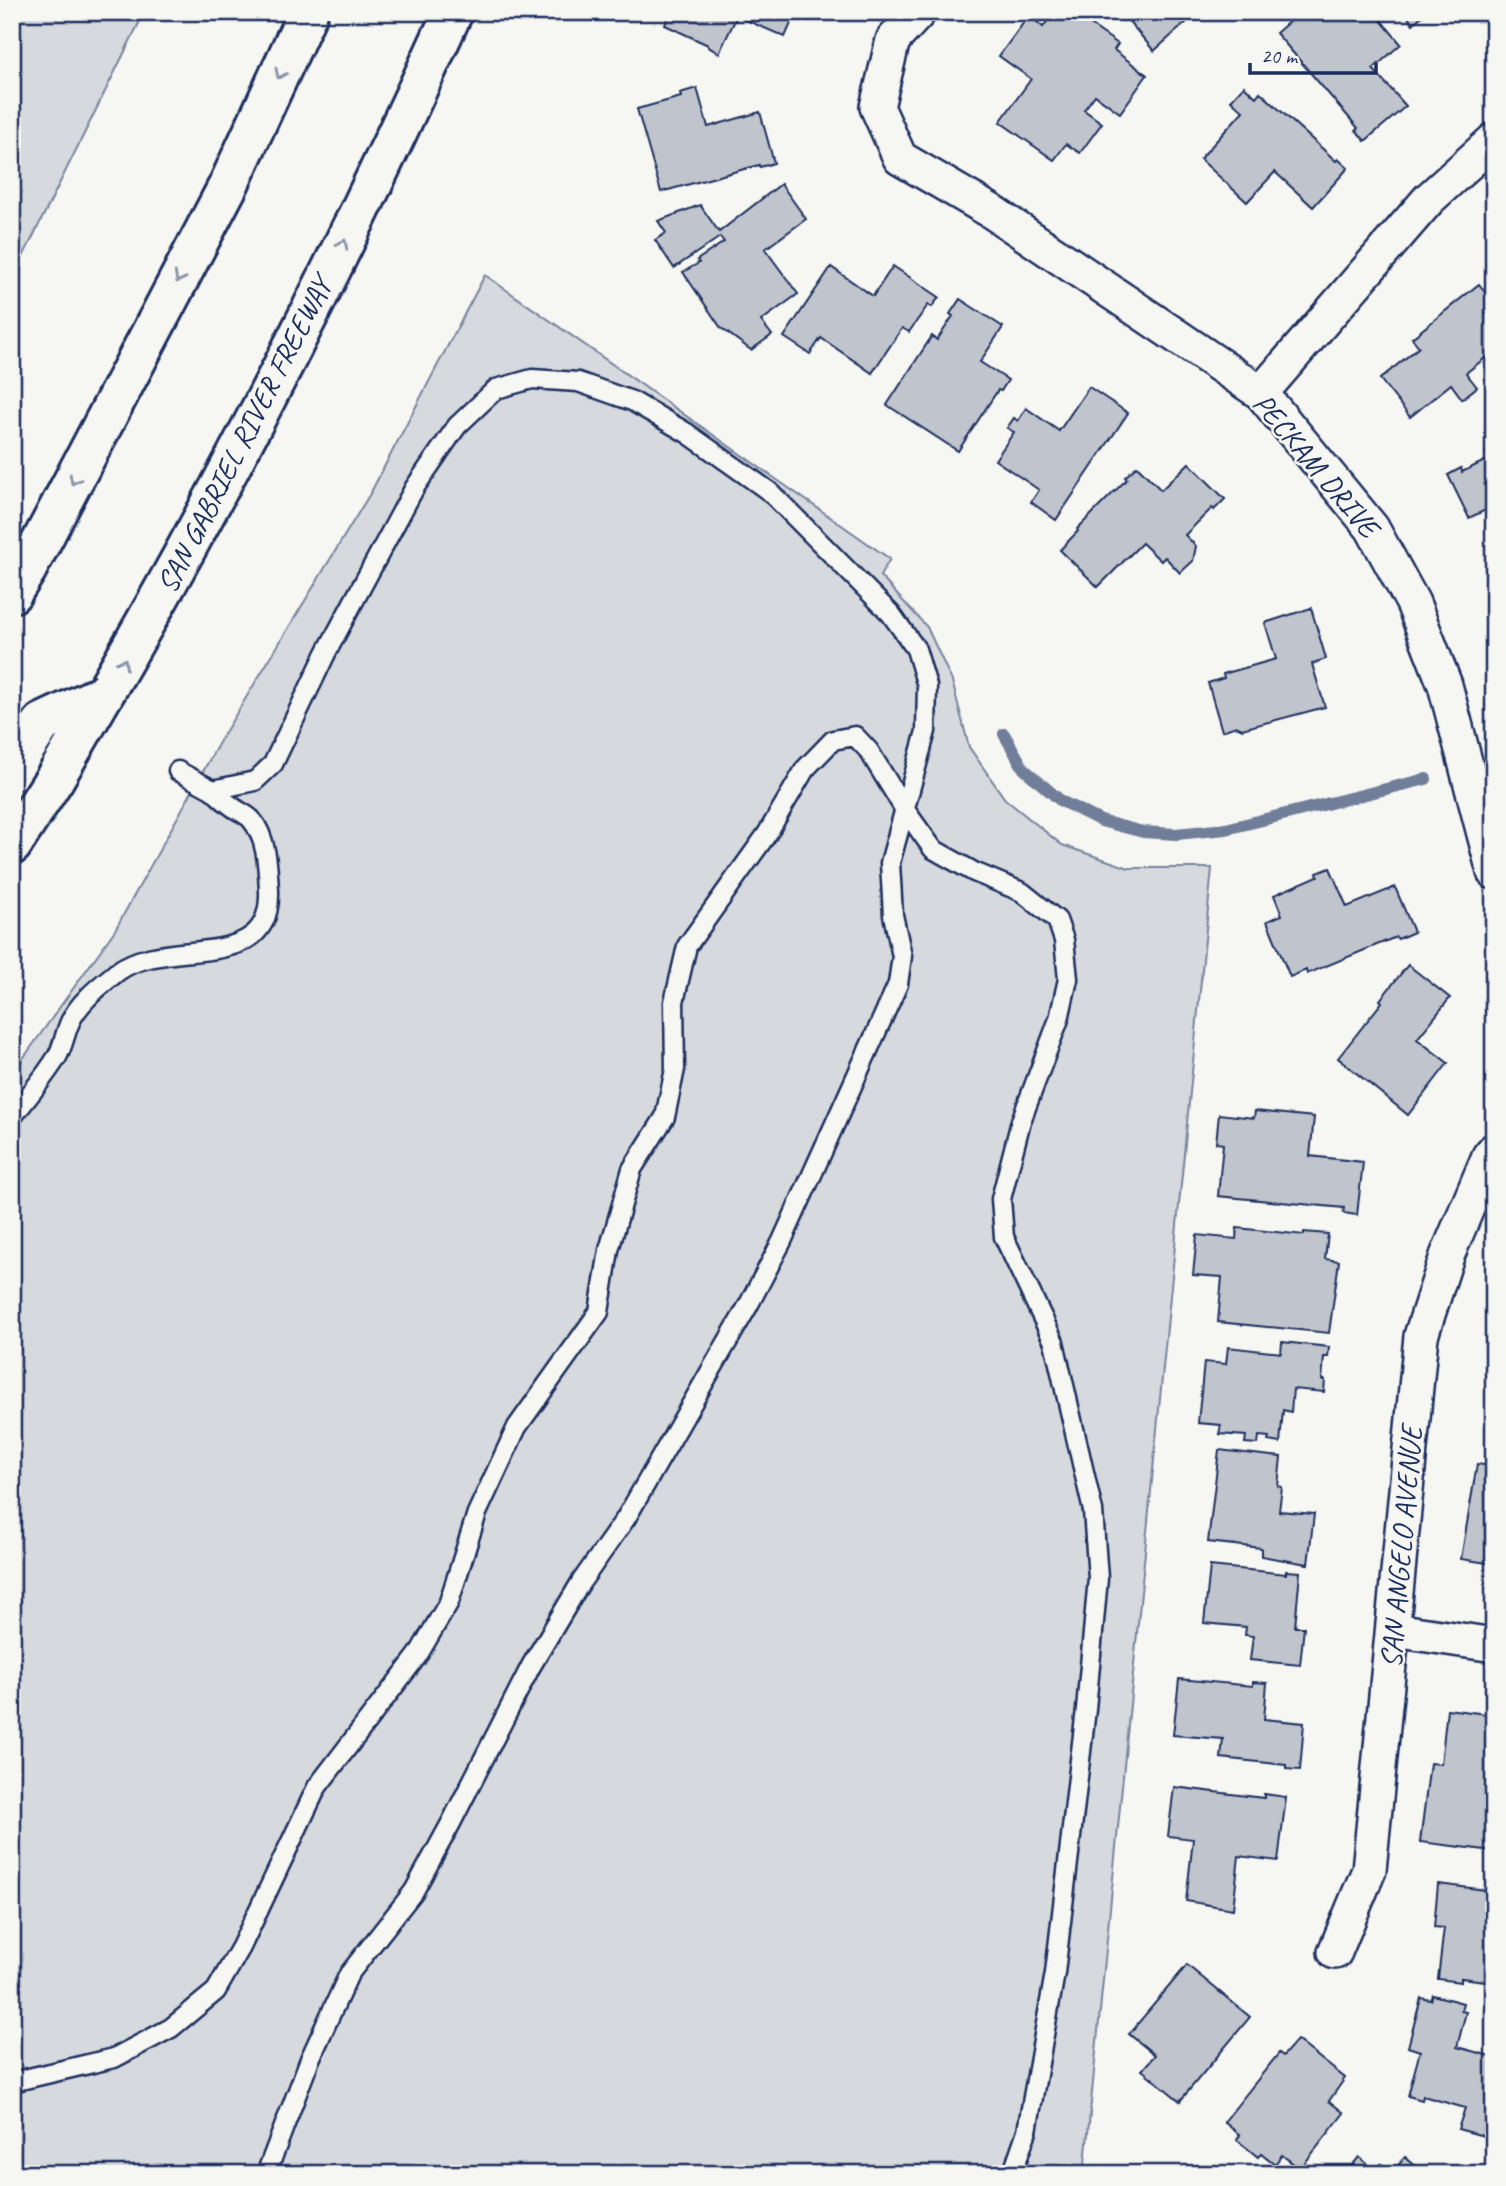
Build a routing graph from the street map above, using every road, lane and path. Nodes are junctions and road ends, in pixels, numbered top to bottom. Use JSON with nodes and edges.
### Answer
{"nodes":[{"id":1,"x":308,"y":12,"type":"edge"},
{"id":2,"x":453,"y":12,"type":"edge"},
{"id":3,"x":919,"y":12,"type":"edge"},
{"id":4,"x":1494,"y":140,"type":"edge"},
{"id":5,"x":1261,"y":393,"type":"junction"},
{"id":6,"x":20,"y":581,"type":"edge"},
{"id":7,"x":104,"y":694,"type":"junction"},
{"id":8,"x":16,"y":764,"type":"edge"},
{"id":9,"x":178,"y":771,"type":"dead end"},
{"id":10,"x":213,"y":790,"type":"junction"},
{"id":11,"x":905,"y":810,"type":"junction"},
{"id":12,"x":12,"y":845,"type":"edge"},
{"id":13,"x":1494,"y":872,"type":"edge"},
{"id":14,"x":12,"y":1117,"type":"edge"},
{"id":15,"x":1494,"y":1150,"type":"edge"},
{"id":16,"x":1394,"y":1630,"type":"junction"},
{"id":17,"x":1494,"y":1645,"type":"edge"},
{"id":18,"x":1335,"y":1952,"type":"dead end"},
{"id":19,"x":12,"y":2082,"type":"edge"},
{"id":20,"x":266,"y":2174,"type":"edge"},
{"id":21,"x":1012,"y":2174,"type":"edge"}],
"edges":[{"from":1,"to":6,"type":"highway","one_way":true},
{"from":7,"to":2,"type":"highway","name":"SAN GABRIEL RIVER FREEWAY","one_way":true},
{"from":3,"to":5,"type":"street","name":"PECKAM DRIVE"},
{"from":4,"to":5,"type":"street"},
{"from":5,"to":13,"type":"street","name":"PECKAM DRIVE"},
{"from":7,"to":8,"type":"highway","bridge":true},
{"from":7,"to":12,"type":"highway","name":"SAN GABRIEL RIVER FREEWAY","bridge":true},
{"from":9,"to":10,"type":"lane"},
{"from":10,"to":11,"type":"lane"},
{"from":10,"to":14,"type":"lane"},
{"from":11,"to":19,"type":"lane"},
{"from":11,"to":20,"type":"lane"},
{"from":11,"to":21,"type":"lane"},
{"from":15,"to":16,"type":"street","name":"SAN ANGELO AVENUE"},
{"from":16,"to":17,"type":"street"},
{"from":16,"to":18,"type":"street","name":"SAN ANGELO AVENUE"}]}
